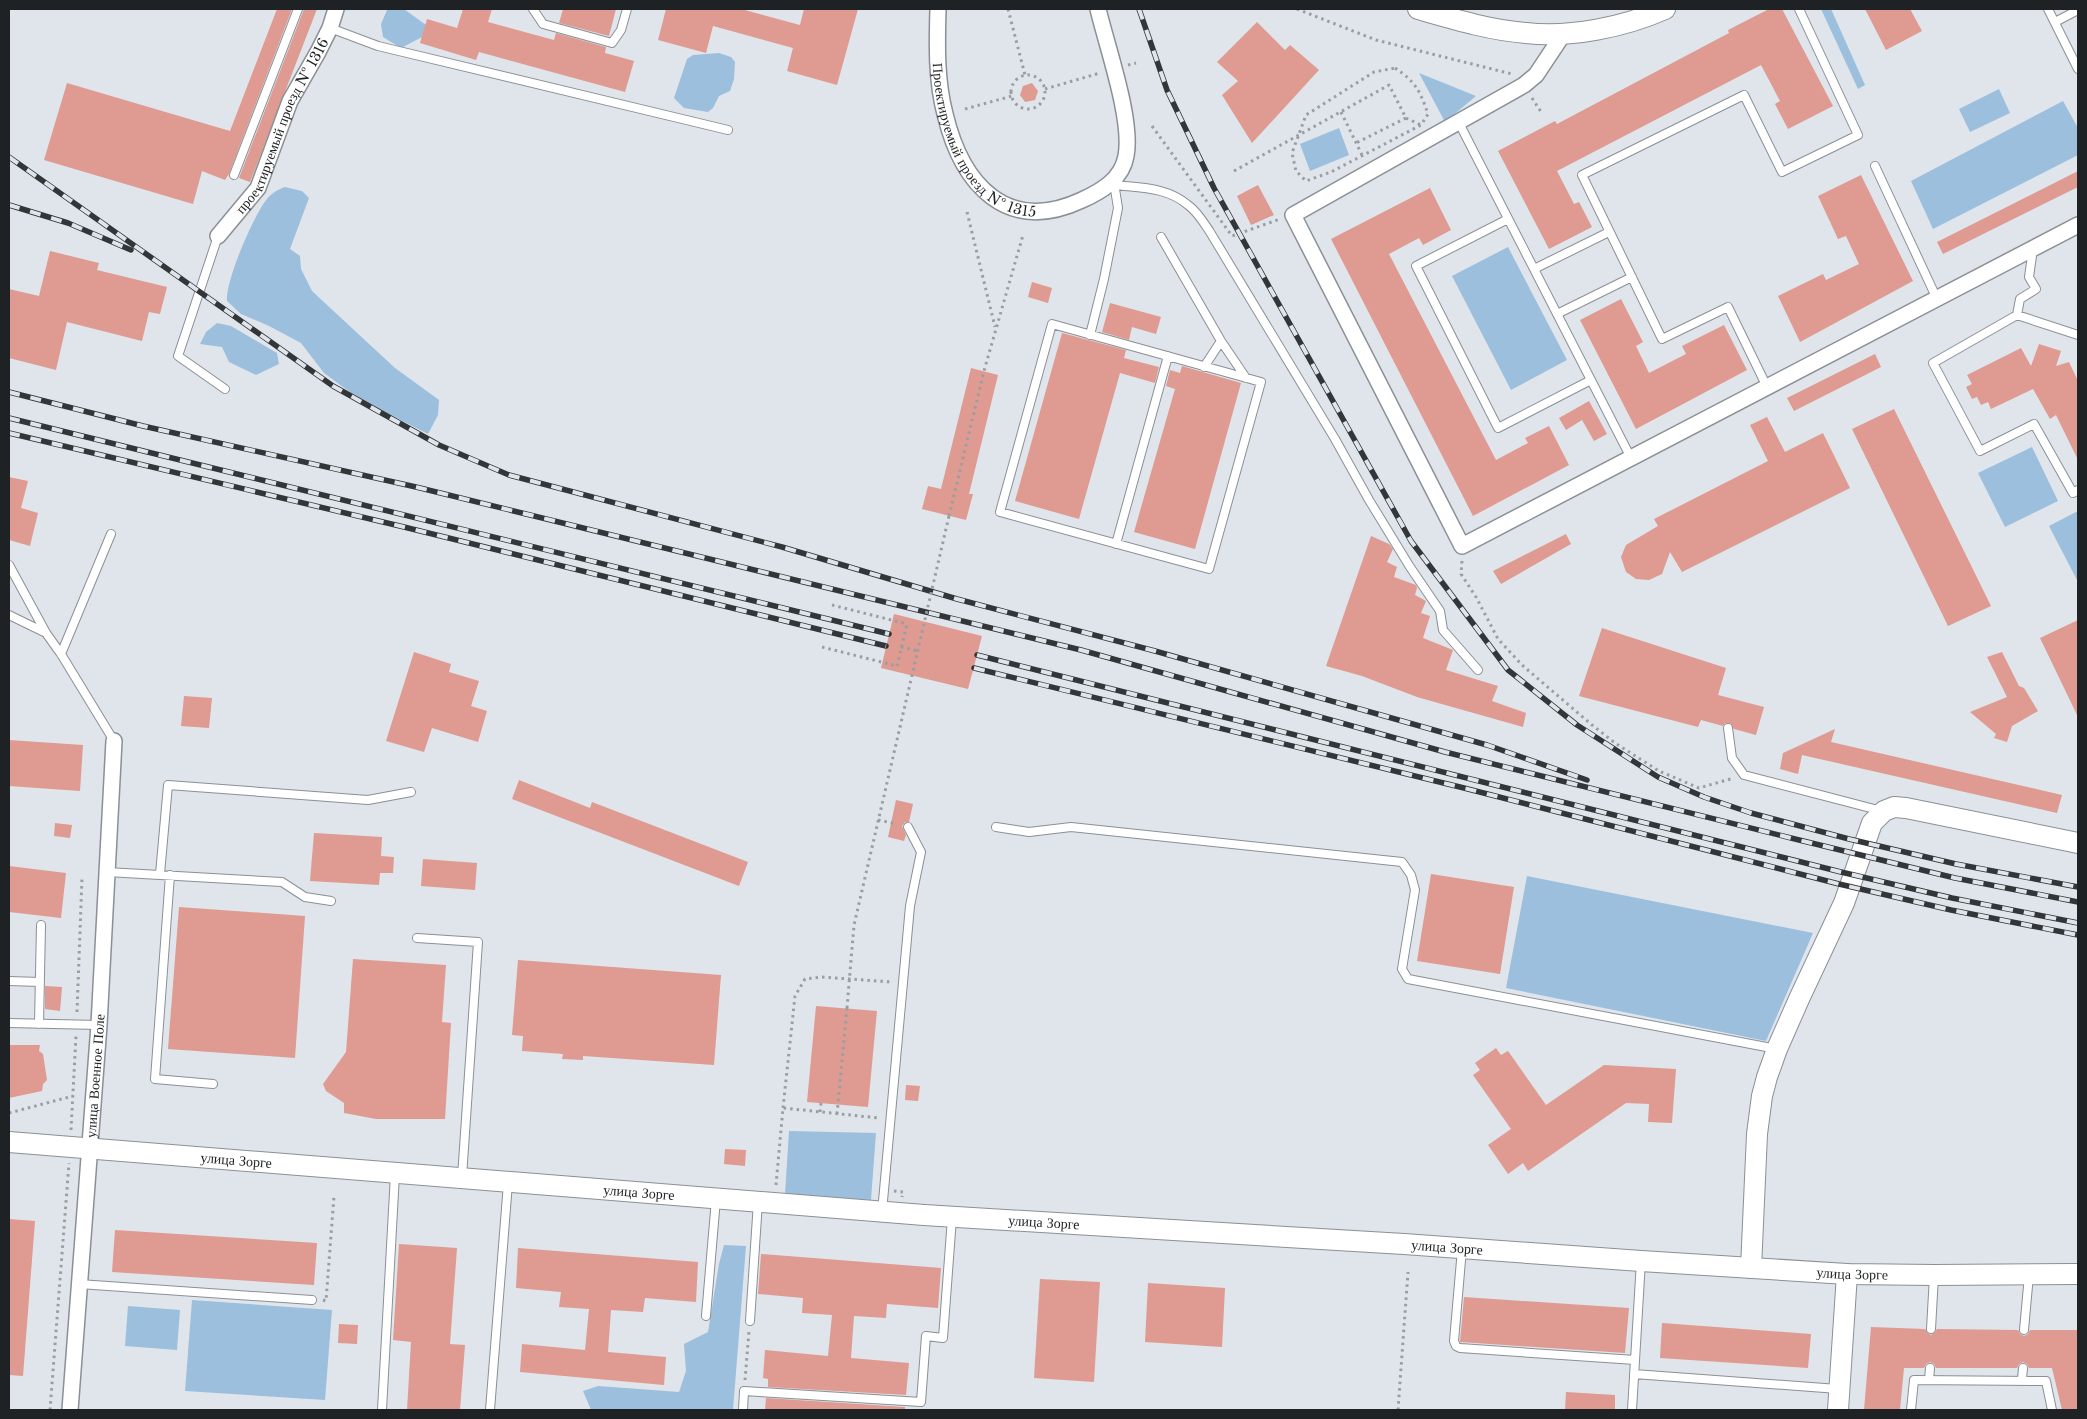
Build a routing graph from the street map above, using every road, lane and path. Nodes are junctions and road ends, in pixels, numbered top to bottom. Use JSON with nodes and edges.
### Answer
{"nodes":[{"id":1,"x":298,"y":9,"type":"edge"},
{"id":2,"x":336,"y":9,"type":"edge"},
{"id":3,"x":533,"y":9,"type":"edge"},
{"id":4,"x":627,"y":9,"type":"edge"},
{"id":5,"x":938,"y":9,"type":"edge"},
{"id":6,"x":1008,"y":9,"type":"edge"},
{"id":7,"x":1098,"y":9,"type":"edge"},
{"id":8,"x":1296,"y":9,"type":"edge"},
{"id":9,"x":1418,"y":9,"type":"edge"},
{"id":10,"x":1665,"y":9,"type":"edge"},
{"id":11,"x":1798,"y":9,"type":"edge"},
{"id":12,"x":2048,"y":9,"type":"edge"},
{"id":13,"x":2078,"y":10,"type":"edge"},
{"id":14,"x":1441,"y":12,"type":"edge"},
{"id":15,"x":2055,"y":22,"type":"junction"},
{"id":16,"x":330,"y":28,"type":"junction"},
{"id":17,"x":1564,"y":33,"type":"junction"},
{"id":18,"x":1136,"y":63,"type":"dead end"},
{"id":19,"x":1113,"y":69,"type":"junction"},
{"id":20,"x":2078,"y":69,"type":"edge"},
{"id":21,"x":1025,"y":75,"type":"junction"},
{"id":22,"x":1517,"y":75,"type":"dead end"},
{"id":23,"x":1045,"y":89,"type":"junction"},
{"id":24,"x":1530,"y":95,"type":"dead end"},
{"id":25,"x":1012,"y":96,"type":"junction"},
{"id":26,"x":965,"y":109,"type":"dead end"},
{"id":27,"x":1341,"y":112,"type":"junction"},
{"id":28,"x":1541,"y":112,"type":"dead end"},
{"id":29,"x":1459,"y":123,"type":"junction"},
{"id":30,"x":1152,"y":126,"type":"dead end"},
{"id":31,"x":728,"y":130,"type":"dead end"},
{"id":32,"x":1297,"y":136,"type":"junction"},
{"id":33,"x":1356,"y":143,"type":"junction"},
{"id":34,"x":1362,"y":156,"type":"junction"},
{"id":35,"x":1875,"y":166,"type":"dead end"},
{"id":36,"x":1234,"y":171,"type":"dead end"},
{"id":37,"x":1371,"y":171,"type":"junction"},
{"id":38,"x":234,"y":175,"type":"dead end"},
{"id":39,"x":1114,"y":183,"type":"junction"},
{"id":40,"x":967,"y":212,"type":"dead end"},
{"id":41,"x":1293,"y":215,"type":"junction"},
{"id":42,"x":1508,"y":219,"type":"junction"},
{"id":43,"x":2078,"y":225,"type":"edge"},
{"id":44,"x":1609,"y":232,"type":"junction"},
{"id":45,"x":1023,"y":235,"type":"dead end"},
{"id":46,"x":218,"y":236,"type":"joint"},
{"id":47,"x":1161,"y":237,"type":"dead end"},
{"id":48,"x":2033,"y":248,"type":"junction"},
{"id":49,"x":1534,"y":269,"type":"junction"},
{"id":50,"x":1632,"y":277,"type":"junction"},
{"id":51,"x":1937,"y":299,"type":"junction"},
{"id":52,"x":1558,"y":314,"type":"junction"},
{"id":53,"x":2017,"y":315,"type":"junction"},
{"id":54,"x":996,"y":328,"type":"junction"},
{"id":55,"x":2078,"y":334,"type":"edge"},
{"id":56,"x":1090,"y":335,"type":"junction"},
{"id":57,"x":1221,"y":341,"type":"junction"},
{"id":58,"x":1168,"y":356,"type":"junction"},
{"id":59,"x":1204,"y":367,"type":"junction"},
{"id":60,"x":1246,"y":378,"type":"junction"},
{"id":61,"x":1591,"y":380,"type":"junction"},
{"id":62,"x":1767,"y":387,"type":"junction"},
{"id":63,"x":225,"y":389,"type":"dead end"},
{"id":64,"x":1631,"y":458,"type":"junction"},
{"id":65,"x":2078,"y":490,"type":"edge"},
{"id":66,"x":112,"y":534,"type":"dead end"},
{"id":67,"x":1116,"y":544,"type":"junction"},
{"id":68,"x":1462,"y":546,"type":"junction"},
{"id":69,"x":9,"y":565,"type":"edge"},
{"id":70,"x":832,"y":605,"type":"dead end"},
{"id":71,"x":9,"y":615,"type":"edge"},
{"id":72,"x":46,"y":632,"type":"junction"},
{"id":73,"x":822,"y":647,"type":"dead end"},
{"id":74,"x":902,"y":647,"type":"junction"},
{"id":75,"x":918,"y":651,"type":"junction"},
{"id":76,"x":61,"y":654,"type":"junction"},
{"id":77,"x":1478,"y":670,"type":"dead end"},
{"id":78,"x":1728,"y":728,"type":"dead end"},
{"id":79,"x":114,"y":741,"type":"joint"},
{"id":80,"x":1744,"y":776,"type":"junction"},
{"id":81,"x":412,"y":792,"type":"dead end"},
{"id":82,"x":1884,"y":812,"type":"junction"},
{"id":83,"x":878,"y":820,"type":"junction"},
{"id":84,"x":908,"y":827,"type":"joint"},
{"id":85,"x":996,"y":827,"type":"dead end"},
{"id":86,"x":2078,"y":843,"type":"edge"},
{"id":87,"x":107,"y":872,"type":"junction"},
{"id":88,"x":160,"y":874,"type":"junction"},
{"id":89,"x":170,"y":875,"type":"junction"},
{"id":90,"x":331,"y":901,"type":"dead end"},
{"id":91,"x":41,"y":925,"type":"dead end"},
{"id":92,"x":417,"y":938,"type":"dead end"},
{"id":93,"x":9,"y":981,"type":"edge"},
{"id":94,"x":40,"y":982,"type":"junction"},
{"id":95,"x":903,"y":983,"type":"junction"},
{"id":96,"x":9,"y":1023,"type":"edge"},
{"id":97,"x":38,"y":1024,"type":"junction"},
{"id":98,"x":99,"y":1025,"type":"junction"},
{"id":99,"x":1777,"y":1049,"type":"junction"},
{"id":100,"x":213,"y":1084,"type":"dead end"},
{"id":101,"x":73,"y":1096,"type":"dead end"},
{"id":102,"x":821,"y":1103,"type":"dead end"},
{"id":103,"x":783,"y":1108,"type":"junction"},
{"id":104,"x":820,"y":1112,"type":"junction"},
{"id":105,"x":9,"y":1113,"type":"edge"},
{"id":106,"x":837,"y":1114,"type":"junction"},
{"id":107,"x":890,"y":1119,"type":"junction"},
{"id":108,"x":9,"y":1142,"type":"edge"},
{"id":109,"x":90,"y":1149,"type":"junction"},
{"id":110,"x":395,"y":1174,"type":"junction"},
{"id":111,"x":462,"y":1179,"type":"junction"},
{"id":112,"x":508,"y":1183,"type":"junction"},
{"id":113,"x":775,"y":1191,"type":"dead end"},
{"id":114,"x":334,"y":1196,"type":"dead end"},
{"id":115,"x":716,"y":1199,"type":"junction"},
{"id":116,"x":758,"y":1202,"type":"junction"},
{"id":117,"x":882,"y":1212,"type":"junction"},
{"id":118,"x":952,"y":1217,"type":"junction"},
{"id":119,"x":1462,"y":1249,"type":"junction"},
{"id":120,"x":1641,"y":1262,"type":"junction"},
{"id":121,"x":1751,"y":1268,"type":"junction"},
{"id":122,"x":1408,"y":1272,"type":"dead end"},
{"id":123,"x":2029,"y":1273,"type":"junction"},
{"id":124,"x":1848,"y":1274,"type":"junction"},
{"id":125,"x":2078,"y":1274,"type":"edge"},
{"id":126,"x":1934,"y":1275,"type":"junction"},
{"id":127,"x":79,"y":1284,"type":"junction"},
{"id":128,"x":312,"y":1300,"type":"joint"},
{"id":129,"x":706,"y":1316,"type":"dead end"},
{"id":130,"x":750,"y":1321,"type":"joint"},
{"id":131,"x":1932,"y":1329,"type":"dead end"},
{"id":132,"x":2024,"y":1330,"type":"dead end"},
{"id":133,"x":1635,"y":1360,"type":"junction"},
{"id":134,"x":1930,"y":1368,"type":"dead end"},
{"id":135,"x":2022,"y":1368,"type":"dead end"},
{"id":136,"x":1634,"y":1374,"type":"junction"},
{"id":137,"x":1929,"y":1380,"type":"junction"},
{"id":138,"x":2022,"y":1380,"type":"junction"},
{"id":139,"x":1840,"y":1389,"type":"junction"},
{"id":140,"x":744,"y":1391,"type":"junction"},
{"id":141,"x":899,"y":1400,"type":"junction"},
{"id":142,"x":70,"y":1410,"type":"edge"},
{"id":143,"x":382,"y":1410,"type":"edge"},
{"id":144,"x":490,"y":1410,"type":"edge"},
{"id":145,"x":743,"y":1410,"type":"edge"},
{"id":146,"x":898,"y":1410,"type":"edge"},
{"id":147,"x":1398,"y":1410,"type":"edge"},
{"id":148,"x":1632,"y":1410,"type":"edge"},
{"id":149,"x":1838,"y":1410,"type":"edge"},
{"id":150,"x":1912,"y":1410,"type":"edge"},
{"id":151,"x":2052,"y":1410,"type":"edge"}],
"edges":[{"from":1,"to":38,"type":"lane"},
{"from":2,"to":16,"type":"street","name":"проектируемый проезд № 1316"},
{"from":3,"to":4,"type":"lane"},
{"from":5,"to":39,"type":"street","name":"Проектируемый проезд № 1315"},
{"from":6,"to":21,"type":"path"},
{"from":7,"to":19,"type":"street","name":"Проектируемый проезд № 1315"},
{"from":8,"to":22,"type":"path"},
{"from":9,"to":14,"type":"street"},
{"from":10,"to":17,"type":"street"},
{"from":11,"to":44,"type":"lane"},
{"from":12,"to":15,"type":"lane"},
{"from":13,"to":15,"type":"lane"},
{"from":14,"to":17,"type":"street"},
{"from":15,"to":20,"type":"lane"},
{"from":16,"to":31,"type":"lane"},
{"from":16,"to":46,"type":"street","name":"проектируемый проезд № 1316"},
{"from":17,"to":29,"type":"street"},
{"from":18,"to":19,"type":"path"},
{"from":19,"to":23,"type":"path"},
{"from":19,"to":39,"type":"street","name":"Проектируемый проезд № 1315"},
{"from":21,"to":23,"type":"path"},
{"from":21,"to":25,"type":"path"},
{"from":23,"to":25,"type":"path"},
{"from":24,"to":28,"type":"path"},
{"from":25,"to":26,"type":"path"},
{"from":27,"to":32,"type":"path"},
{"from":27,"to":33,"type":"path"},
{"from":27,"to":33,"type":"path"},
{"from":29,"to":37,"type":"street"},
{"from":29,"to":42,"type":"lane"},
{"from":30,"to":41,"type":"path"},
{"from":32,"to":34,"type":"path"},
{"from":32,"to":34,"type":"path"},
{"from":32,"to":36,"type":"path"},
{"from":33,"to":34,"type":"path"},
{"from":34,"to":37,"type":"path"},
{"from":35,"to":51,"type":"lane"},
{"from":37,"to":41,"type":"street"},
{"from":39,"to":56,"type":"lane"},
{"from":39,"to":77,"type":"lane"},
{"from":40,"to":54,"type":"path"},
{"from":41,"to":68,"type":"street"},
{"from":42,"to":49,"type":"lane"},
{"from":42,"to":61,"type":"lane"},
{"from":43,"to":48,"type":"street"},
{"from":44,"to":49,"type":"lane"},
{"from":44,"to":50,"type":"lane"},
{"from":45,"to":54,"type":"path"},
{"from":46,"to":63,"type":"lane"},
{"from":47,"to":57,"type":"lane"},
{"from":48,"to":51,"type":"street"},
{"from":48,"to":53,"type":"lane"},
{"from":49,"to":52,"type":"lane"},
{"from":50,"to":52,"type":"lane"},
{"from":50,"to":62,"type":"lane"},
{"from":51,"to":62,"type":"street"},
{"from":52,"to":61,"type":"lane"},
{"from":53,"to":55,"type":"lane"},
{"from":53,"to":65,"type":"lane"},
{"from":54,"to":75,"type":"path","bridge":true},
{"from":56,"to":58,"type":"lane"},
{"from":56,"to":67,"type":"lane"},
{"from":57,"to":59,"type":"lane"},
{"from":57,"to":60,"type":"lane"},
{"from":58,"to":59,"type":"lane"},
{"from":58,"to":67,"type":"lane"},
{"from":59,"to":60,"type":"lane"},
{"from":60,"to":67,"type":"lane"},
{"from":61,"to":64,"type":"lane"},
{"from":62,"to":64,"type":"street"},
{"from":64,"to":68,"type":"street"},
{"from":66,"to":76,"type":"lane"},
{"from":68,"to":80,"type":"path"},
{"from":69,"to":72,"type":"lane"},
{"from":70,"to":74,"type":"path","bridge":true},
{"from":71,"to":72,"type":"lane"},
{"from":72,"to":76,"type":"lane"},
{"from":73,"to":74,"type":"path","bridge":true},
{"from":74,"to":75,"type":"path"},
{"from":75,"to":83,"type":"path","bridge":true},
{"from":76,"to":79,"type":"lane"},
{"from":78,"to":80,"type":"lane"},
{"from":79,"to":87,"type":"street","name":"улица Военное Поле"},
{"from":80,"to":82,"type":"lane"},
{"from":81,"to":88,"type":"lane"},
{"from":82,"to":86,"type":"street"},
{"from":82,"to":99,"type":"street"},
{"from":83,"to":84,"type":"path"},
{"from":83,"to":106,"type":"path","bridge":true},
{"from":84,"to":95,"type":"lane"},
{"from":85,"to":99,"type":"lane"},
{"from":87,"to":88,"type":"lane"},
{"from":87,"to":98,"type":"street","name":"улица Военное Поле"},
{"from":88,"to":89,"type":"lane"},
{"from":89,"to":90,"type":"lane"},
{"from":89,"to":100,"type":"lane"},
{"from":91,"to":94,"type":"lane"},
{"from":92,"to":111,"type":"lane"},
{"from":93,"to":94,"type":"lane"},
{"from":94,"to":97,"type":"lane"},
{"from":95,"to":103,"type":"path"},
{"from":95,"to":107,"type":"lane"},
{"from":96,"to":97,"type":"lane"},
{"from":97,"to":98,"type":"lane"},
{"from":98,"to":109,"type":"street","name":"улица Военное Поле"},
{"from":99,"to":121,"type":"street"},
{"from":101,"to":105,"type":"path"},
{"from":102,"to":104,"type":"path"},
{"from":103,"to":104,"type":"path"},
{"from":103,"to":113,"type":"path"},
{"from":104,"to":106,"type":"path"},
{"from":106,"to":107,"type":"path"},
{"from":107,"to":117,"type":"lane"},
{"from":108,"to":109,"type":"street","name":"улица Зорге"},
{"from":109,"to":110,"type":"street","name":"улица Зорге"},
{"from":109,"to":127,"type":"street","name":"улица Военное Поле"},
{"from":110,"to":111,"type":"street","name":"улица Зорге"},
{"from":110,"to":143,"type":"lane"},
{"from":111,"to":112,"type":"street","name":"улица Зорге"},
{"from":112,"to":115,"type":"street","name":"улица Зорге"},
{"from":112,"to":144,"type":"lane"},
{"from":114,"to":128,"type":"path"},
{"from":115,"to":116,"type":"street","name":"улица Зорге"},
{"from":115,"to":129,"type":"lane"},
{"from":116,"to":117,"type":"street","name":"улица Зорге"},
{"from":116,"to":130,"type":"lane"},
{"from":117,"to":118,"type":"street","name":"улица Зорге"},
{"from":118,"to":119,"type":"street","name":"улица Зорге"},
{"from":118,"to":141,"type":"lane"},
{"from":119,"to":120,"type":"street","name":"улица Зорге"},
{"from":119,"to":133,"type":"lane"},
{"from":120,"to":121,"type":"street","name":"улица Зорге"},
{"from":120,"to":133,"type":"lane"},
{"from":121,"to":124,"type":"street","name":"улица Зорге"},
{"from":122,"to":147,"type":"path"},
{"from":123,"to":125,"type":"street","name":"улица Зорге"},
{"from":123,"to":126,"type":"street","name":"улица Зорге"},
{"from":123,"to":132,"type":"lane"},
{"from":124,"to":126,"type":"street","name":"улица Зорге"},
{"from":124,"to":139,"type":"street"},
{"from":126,"to":131,"type":"lane"},
{"from":127,"to":128,"type":"lane"},
{"from":127,"to":142,"type":"street","name":"улица Военное Поле"},
{"from":130,"to":140,"type":"path"},
{"from":133,"to":136,"type":"lane"},
{"from":134,"to":137,"type":"lane"},
{"from":135,"to":138,"type":"lane"},
{"from":136,"to":139,"type":"lane"},
{"from":136,"to":148,"type":"lane"},
{"from":137,"to":138,"type":"lane"},
{"from":137,"to":150,"type":"lane"},
{"from":138,"to":151,"type":"lane"},
{"from":139,"to":149,"type":"street"},
{"from":140,"to":141,"type":"lane"},
{"from":140,"to":145,"type":"lane"},
{"from":141,"to":146,"type":"lane"}]}
